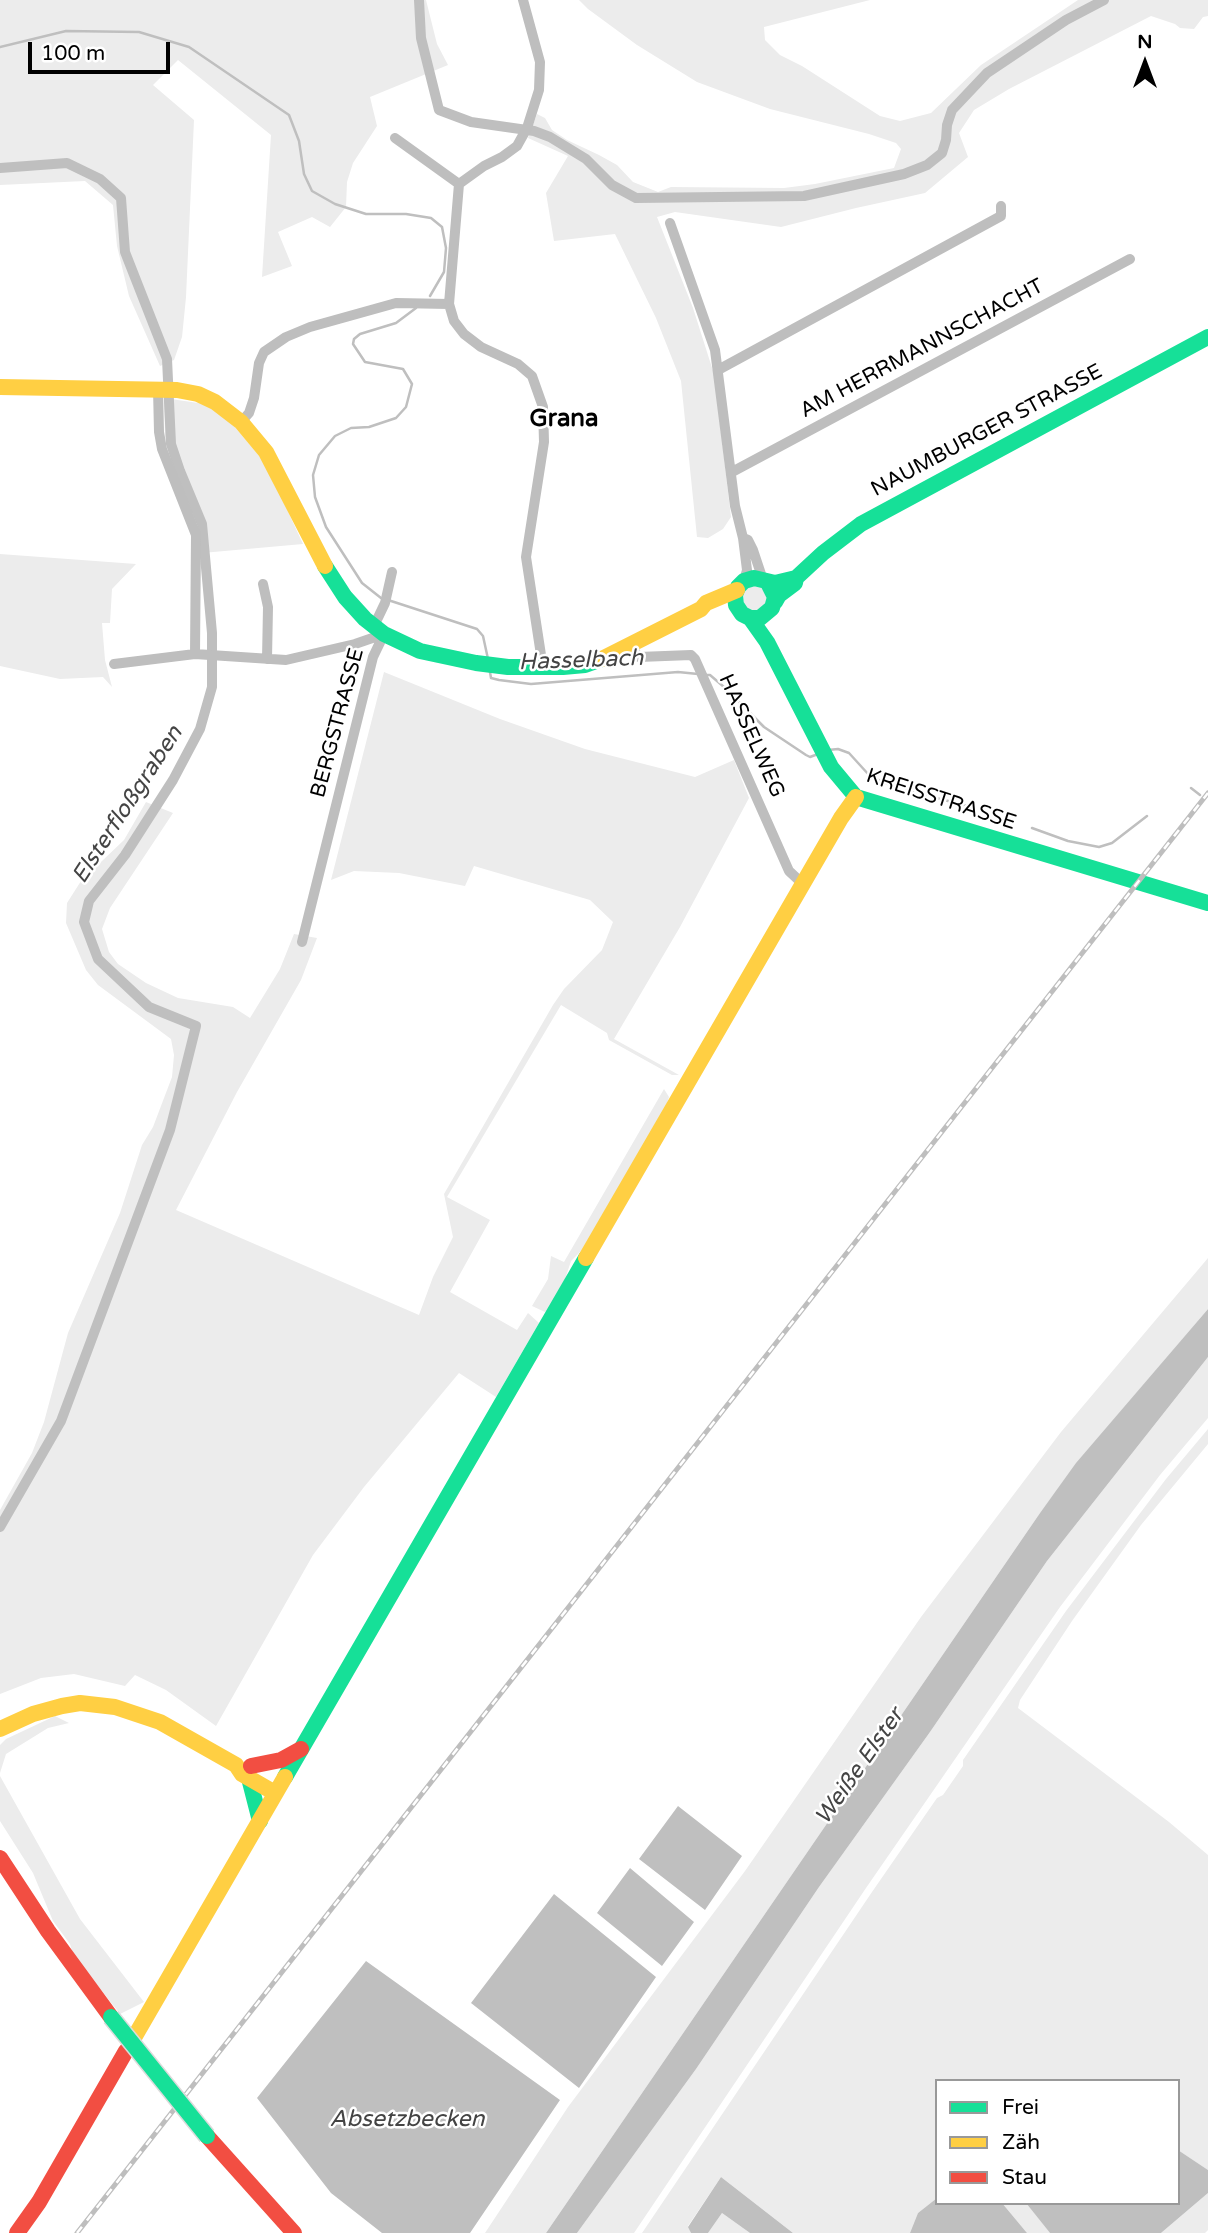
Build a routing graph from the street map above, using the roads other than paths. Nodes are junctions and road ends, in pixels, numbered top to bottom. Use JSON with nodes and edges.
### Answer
{"nodes":[{"id":1,"x":523,"y":0,"type":"edge"},
{"id":2,"x":396,"y":138,"type":"dead end"},
{"id":3,"x":460,"y":184,"type":"junction"},
{"id":4,"x":1001,"y":206,"type":"dead end"},
{"id":5,"x":670,"y":223,"type":"dead end"},
{"id":6,"x":1130,"y":259,"type":"dead end"},
{"id":7,"x":449,"y":304,"type":"junction"},
{"id":8,"x":1208,"y":337,"type":"edge"},
{"id":9,"x":718,"y":370,"type":"junction"},
{"id":10,"x":0,"y":387,"type":"edge"},
{"id":11,"x":166,"y":389,"type":"junction"},
{"id":12,"x":241,"y":422,"type":"junction"},
{"id":13,"x":732,"y":472,"type":"junction"},
{"id":14,"x":743,"y":538,"type":"junction"},
{"id":15,"x":392,"y":572,"type":"dead end"},
{"id":16,"x":796,"y":578,"type":"junction"},
{"id":17,"x":766,"y":581,"type":"junction"},
{"id":18,"x":262,"y":584,"type":"dead end"},
{"id":19,"x":740,"y":586,"type":"junction"},
{"id":20,"x":771,"y":608,"type":"junction"},
{"id":21,"x":701,"y":609,"type":"junction"},
{"id":22,"x":745,"y":614,"type":"junction"},
{"id":23,"x":379,"y":630,"type":"junction"},
{"id":24,"x":767,"y":642,"type":"junction"},
{"id":25,"x":632,"y":648,"type":"junction"},
{"id":26,"x":206,"y":655,"type":"junction"},
{"id":27,"x":267,"y":659,"type":"junction"},
{"id":28,"x":114,"y":664,"type":"dead end"},
{"id":29,"x":543,"y":668,"type":"junction"},
{"id":30,"x":856,"y":797,"type":"junction"},
{"id":31,"x":804,"y":885,"type":"junction"},
{"id":32,"x":1208,"y":903,"type":"edge"},
{"id":33,"x":302,"y":942,"type":"dead end"},
{"id":34,"x":0,"y":1729,"type":"edge"},
{"id":35,"x":300,"y":1749,"type":"junction"},
{"id":36,"x":245,"y":1770,"type":"junction"},
{"id":37,"x":278,"y":1788,"type":"junction"},
{"id":38,"x":260,"y":1821,"type":"junction"},
{"id":39,"x":0,"y":1858,"type":"edge"},
{"id":40,"x":135,"y":2036,"type":"dead end"},
{"id":41,"x":127,"y":2051,"type":"dead end"},
{"id":42,"x":17,"y":2233,"type":"edge"},
{"id":43,"x":294,"y":2233,"type":"edge"}],
"edges":[{"from":1,"to":3,"type":"street"},
{"from":2,"to":3,"type":"street"},
{"from":3,"to":7,"type":"street"},
{"from":4,"to":9,"type":"street"},
{"from":5,"to":9,"type":"street"},
{"from":6,"to":13,"type":"street","name":"AM HERRMANNSCHACHT"},
{"from":7,"to":12,"type":"street"},
{"from":7,"to":29,"type":"street"},
{"from":8,"to":16,"type":"main road","name":"NAUMBURGER STRASSE"},
{"from":9,"to":13,"type":"street"},
{"from":10,"to":11,"type":"main road"},
{"from":11,"to":12,"type":"main road"},
{"from":11,"to":26,"type":"street"},
{"from":12,"to":23,"type":"main road"},
{"from":13,"to":14,"type":"street"},
{"from":14,"to":17,"type":"street"},
{"from":14,"to":19,"type":"street"},
{"from":15,"to":23,"type":"street"},
{"from":16,"to":17,"type":"main road"},
{"from":16,"to":20,"type":"main road","name":"NAUMBURGER STRASSE"},
{"from":17,"to":19,"type":"main road"},
{"from":17,"to":20,"type":"main road"},
{"from":18,"to":27,"type":"street"},
{"from":19,"to":21,"type":"main road"},
{"from":19,"to":22,"type":"main road"},
{"from":20,"to":22,"type":"main road"},
{"from":20,"to":24,"type":"main road","name":"KREISSTRASSE"},
{"from":21,"to":22,"type":"main road"},
{"from":21,"to":25,"type":"main road"},
{"from":22,"to":24,"type":"main road","name":"KREISSTRASSE"},
{"from":23,"to":27,"type":"street","name":"BERGSTRASSE"},
{"from":23,"to":29,"type":"main road"},
{"from":23,"to":33,"type":"street","name":"BERGSTRASSE"},
{"from":24,"to":30,"type":"main road","name":"KREISSTRASSE"},
{"from":25,"to":29,"type":"main road"},
{"from":25,"to":31,"type":"street","name":"HASSELWEG"},
{"from":26,"to":27,"type":"street","name":"BERGSTRASSE"},
{"from":26,"to":28,"type":"street","name":"BERGSTRASSE"},
{"from":30,"to":31,"type":"main road"},
{"from":30,"to":32,"type":"main road","name":"KREISSTRASSE"},
{"from":31,"to":35,"type":"main road"},
{"from":34,"to":36,"type":"main road"},
{"from":35,"to":36,"type":"main road"},
{"from":35,"to":37,"type":"main road"},
{"from":36,"to":37,"type":"main road"},
{"from":36,"to":38,"type":"main road"},
{"from":37,"to":38,"type":"main road"},
{"from":38,"to":40,"type":"main road"},
{"from":39,"to":43,"type":"main road","bridge":true},
{"from":41,"to":42,"type":"main road"}]}
